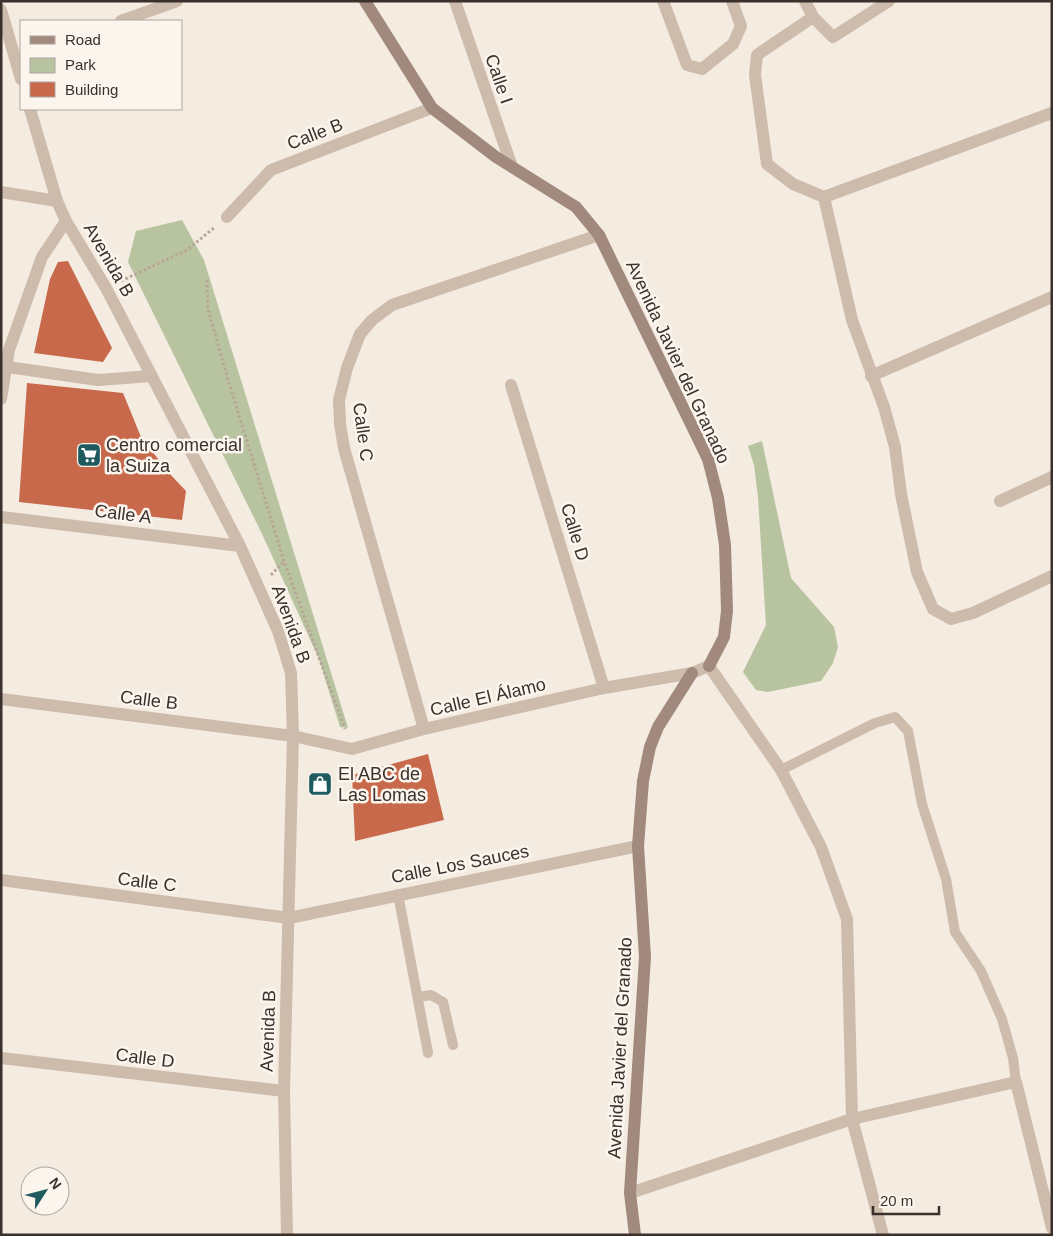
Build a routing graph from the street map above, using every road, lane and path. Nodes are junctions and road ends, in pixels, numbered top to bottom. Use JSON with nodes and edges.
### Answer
{"nodes":[{"id":1,"x":177,"y":1,"type":"edge"},
{"id":2,"x":365,"y":1,"type":"edge"},
{"id":3,"x":455,"y":1,"type":"edge"},
{"id":4,"x":663,"y":1,"type":"edge"},
{"id":5,"x":732,"y":1,"type":"edge"},
{"id":6,"x":805,"y":1,"type":"edge"},
{"id":7,"x":889,"y":1,"type":"edge"},
{"id":8,"x":813,"y":17,"type":"junction"},
{"id":9,"x":2,"y":18,"type":"edge"},
{"id":10,"x":124,"y":20,"type":"edge"},
{"id":11,"x":18,"y":58,"type":"edge"},
{"id":12,"x":20,"y":73,"type":"edge"},
{"id":13,"x":432,"y":108,"type":"junction"},
{"id":14,"x":30,"y":110,"type":"edge"},
{"id":15,"x":1052,"y":113,"type":"edge"},
{"id":16,"x":512,"y":167,"type":"junction"},
{"id":17,"x":1,"y":192,"type":"edge"},
{"id":18,"x":824,"y":197,"type":"junction"},
{"id":19,"x":57,"y":201,"type":"junction"},
{"id":20,"x":227,"y":217,"type":"joint"},
{"id":21,"x":66,"y":221,"type":"junction"},
{"id":22,"x":599,"y":234,"type":"junction"},
{"id":23,"x":207,"y":280,"type":"dead end"},
{"id":24,"x":106,"y":288,"type":"junction"},
{"id":25,"x":1052,"y":297,"type":"edge"},
{"id":26,"x":5,"y":349,"type":"edge"},
{"id":27,"x":4,"y":366,"type":"edge"},
{"id":28,"x":151,"y":376,"type":"junction"},
{"id":29,"x":871,"y":376,"type":"junction"},
{"id":30,"x":511,"y":386,"type":"dead end"},
{"id":31,"x":1,"y":399,"type":"edge"},
{"id":32,"x":1052,"y":477,"type":"edge"},
{"id":33,"x":1000,"y":501,"type":"dead end"},
{"id":34,"x":1,"y":517,"type":"edge"},
{"id":35,"x":240,"y":546,"type":"junction"},
{"id":36,"x":1052,"y":576,"type":"edge"},
{"id":37,"x":709,"y":666,"type":"junction"},
{"id":38,"x":692,"y":673,"type":"junction"},
{"id":39,"x":604,"y":688,"type":"junction"},
{"id":40,"x":1,"y":699,"type":"edge"},
{"id":41,"x":424,"y":729,"type":"junction"},
{"id":42,"x":293,"y":736,"type":"junction"},
{"id":43,"x":352,"y":749,"type":"junction"},
{"id":44,"x":781,"y":770,"type":"junction"},
{"id":45,"x":638,"y":846,"type":"junction"},
{"id":46,"x":1,"y":880,"type":"edge"},
{"id":47,"x":398,"y":894,"type":"junction"},
{"id":48,"x":289,"y":918,"type":"junction"},
{"id":49,"x":418,"y":997,"type":"junction"},
{"id":50,"x":454,"y":1045,"type":"dead end"},
{"id":51,"x":428,"y":1053,"type":"dead end"},
{"id":52,"x":1,"y":1058,"type":"edge"},
{"id":53,"x":1016,"y":1082,"type":"junction"},
{"id":54,"x":284,"y":1092,"type":"junction"},
{"id":55,"x":852,"y":1119,"type":"junction"},
{"id":56,"x":630,"y":1193,"type":"junction"},
{"id":57,"x":1052,"y":1228,"type":"edge"},
{"id":58,"x":287,"y":1235,"type":"edge"},
{"id":59,"x":635,"y":1235,"type":"edge"},
{"id":60,"x":883,"y":1235,"type":"edge"}],
"edges":[{"from":1,"to":10,"type":"street"},
{"from":2,"to":13,"type":"street","name":"Avenida Javier del Granado"},
{"from":3,"to":16,"type":"street","name":"Calle I"},
{"from":4,"to":5,"type":"street"},
{"from":6,"to":8,"type":"street"},
{"from":7,"to":8,"type":"street"},
{"from":8,"to":18,"type":"street"},
{"from":9,"to":11,"type":"street"},
{"from":11,"to":12,"type":"street"},
{"from":13,"to":16,"type":"street","name":"Avenida Javier del Granado"},
{"from":13,"to":20,"type":"street","name":"Calle B"},
{"from":14,"to":19,"type":"street","name":"Avenida B"},
{"from":15,"to":18,"type":"street"},
{"from":16,"to":22,"type":"street","name":"Avenida Javier del Granado"},
{"from":17,"to":19,"type":"street"},
{"from":18,"to":29,"type":"street"},
{"from":19,"to":21,"type":"street","name":"Avenida B"},
{"from":20,"to":24,"type":"path"},
{"from":21,"to":24,"type":"street","name":"Avenida B"},
{"from":21,"to":26,"type":"street"},
{"from":22,"to":37,"type":"street","name":"Avenida Javier del Granado"},
{"from":22,"to":41,"type":"street","name":"Calle C"},
{"from":23,"to":43,"type":"path"},
{"from":24,"to":28,"type":"street","name":"Avenida B"},
{"from":25,"to":29,"type":"street"},
{"from":26,"to":27,"type":"street"},
{"from":27,"to":28,"type":"street"},
{"from":27,"to":31,"type":"street"},
{"from":28,"to":35,"type":"street","name":"Avenida B"},
{"from":29,"to":36,"type":"street"},
{"from":30,"to":39,"type":"street","name":"Calle D"},
{"from":32,"to":33,"type":"street"},
{"from":34,"to":35,"type":"street","name":"Calle A"},
{"from":35,"to":42,"type":"street","name":"Avenida B"},
{"from":37,"to":38,"type":"street"},
{"from":37,"to":44,"type":"street"},
{"from":38,"to":39,"type":"street","name":"Calle El Álamo"},
{"from":38,"to":45,"type":"street","name":"Avenida Javier del Granado"},
{"from":39,"to":41,"type":"street","name":"Calle El Álamo"},
{"from":40,"to":42,"type":"street","name":"Calle B"},
{"from":41,"to":43,"type":"street","name":"Calle El Álamo"},
{"from":42,"to":43,"type":"street","name":"Calle El Álamo"},
{"from":42,"to":48,"type":"street","name":"Avenida B"},
{"from":44,"to":53,"type":"lane"},
{"from":44,"to":55,"type":"street"},
{"from":45,"to":47,"type":"street","name":"Calle Los Sauces"},
{"from":45,"to":56,"type":"street","name":"Avenida Javier del Granado"},
{"from":46,"to":48,"type":"street","name":"Calle C"},
{"from":47,"to":48,"type":"street","name":"Calle Los Sauces"},
{"from":47,"to":49,"type":"lane"},
{"from":48,"to":54,"type":"street","name":"Avenida B"},
{"from":49,"to":50,"type":"lane"},
{"from":49,"to":51,"type":"lane"},
{"from":52,"to":54,"type":"street","name":"Calle D"},
{"from":53,"to":55,"type":"street"},
{"from":53,"to":57,"type":"street"},
{"from":54,"to":58,"type":"street","name":"Avenida B"},
{"from":55,"to":56,"type":"street"},
{"from":55,"to":60,"type":"street"},
{"from":56,"to":59,"type":"street","name":"Avenida Javier del Granado"}]}
